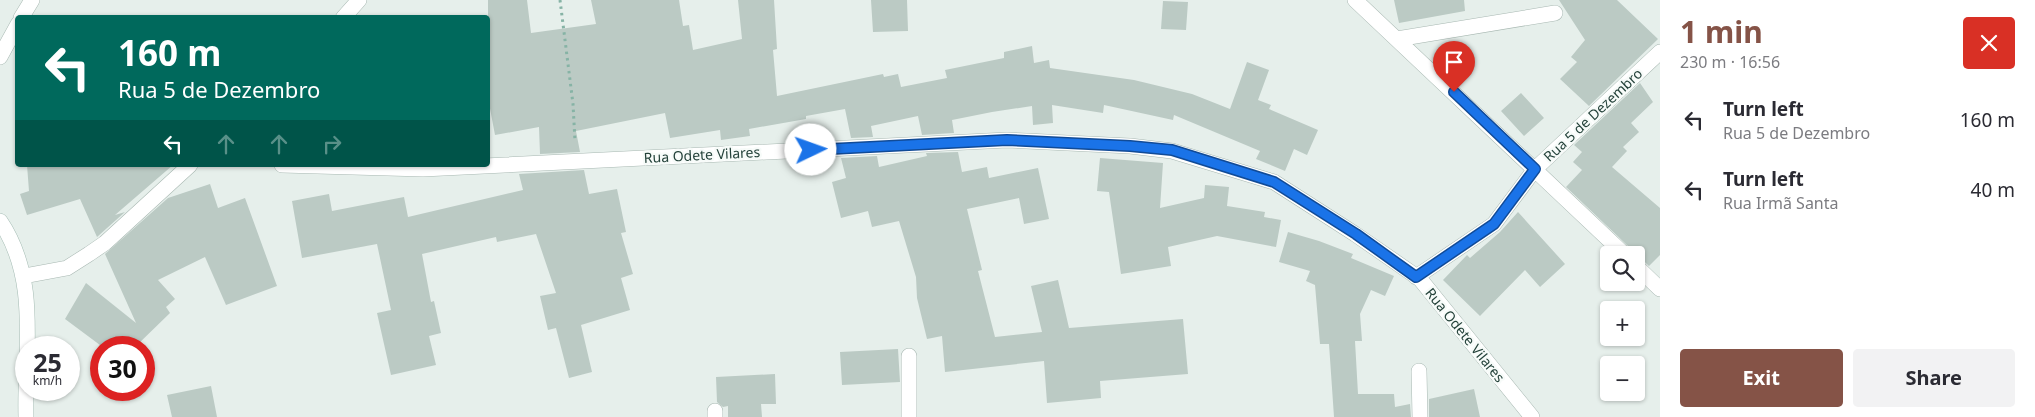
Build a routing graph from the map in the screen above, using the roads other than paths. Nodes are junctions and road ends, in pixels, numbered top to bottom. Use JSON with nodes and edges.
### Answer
{"nodes":[{"id":1,"x":32,"y":0,"type":"edge"},
{"id":2,"x":359,"y":0,"type":"edge"},
{"id":3,"x":1355,"y":0,"type":"edge"},
{"id":4,"x":1555,"y":13,"type":"dead end"},
{"id":5,"x":23,"y":15,"type":"edge"},
{"id":6,"x":346,"y":15,"type":"edge"},
{"id":7,"x":15,"y":30,"type":"edge"},
{"id":8,"x":1397,"y":39,"type":"junction"},
{"id":9,"x":1660,"y":52,"type":"edge"},
{"id":10,"x":0,"y":57,"type":"edge"},
{"id":11,"x":490,"y":166,"type":"edge"},
{"id":12,"x":188,"y":167,"type":"edge"},
{"id":13,"x":352,"y":167,"type":"edge"},
{"id":14,"x":467,"y":167,"type":"edge"},
{"id":15,"x":1535,"y":169,"type":"junction"},
{"id":16,"x":0,"y":220,"type":"edge"},
{"id":17,"x":1616,"y":246,"type":"edge"},
{"id":18,"x":1645,"y":275,"type":"edge"},
{"id":19,"x":24,"y":276,"type":"junction"},
{"id":20,"x":1416,"y":277,"type":"junction"},
{"id":21,"x":1660,"y":289,"type":"edge"},
{"id":22,"x":910,"y":356,"type":"dead end"},
{"id":23,"x":1419,"y":371,"type":"dead end"},
{"id":24,"x":26,"y":417,"type":"edge"},
{"id":25,"x":909,"y":417,"type":"edge"},
{"id":26,"x":1420,"y":417,"type":"edge"},
{"id":27,"x":1532,"y":417,"type":"edge"}],
"edges":[{"from":1,"to":5,"type":"street"},
{"from":2,"to":6,"type":"street"},
{"from":3,"to":8,"type":"street"},
{"from":4,"to":8,"type":"street"},
{"from":7,"to":10,"type":"street"},
{"from":8,"to":15,"type":"street"},
{"from":9,"to":15,"type":"street","name":"Rua 5 de Dezembro"},
{"from":11,"to":20,"type":"street","name":"Rua Odete Vilares"},
{"from":12,"to":19,"type":"street"},
{"from":13,"to":14,"type":"street","name":"Rua Odete Vilares"},
{"from":15,"to":17,"type":"street"},
{"from":15,"to":20,"type":"street","name":"Rua 5 de Dezembro"},
{"from":16,"to":19,"type":"street"},
{"from":18,"to":21,"type":"street"},
{"from":19,"to":24,"type":"street"},
{"from":20,"to":27,"type":"street","name":"Rua Odete Vilares"},
{"from":22,"to":25,"type":"street"},
{"from":23,"to":26,"type":"street"}]}
